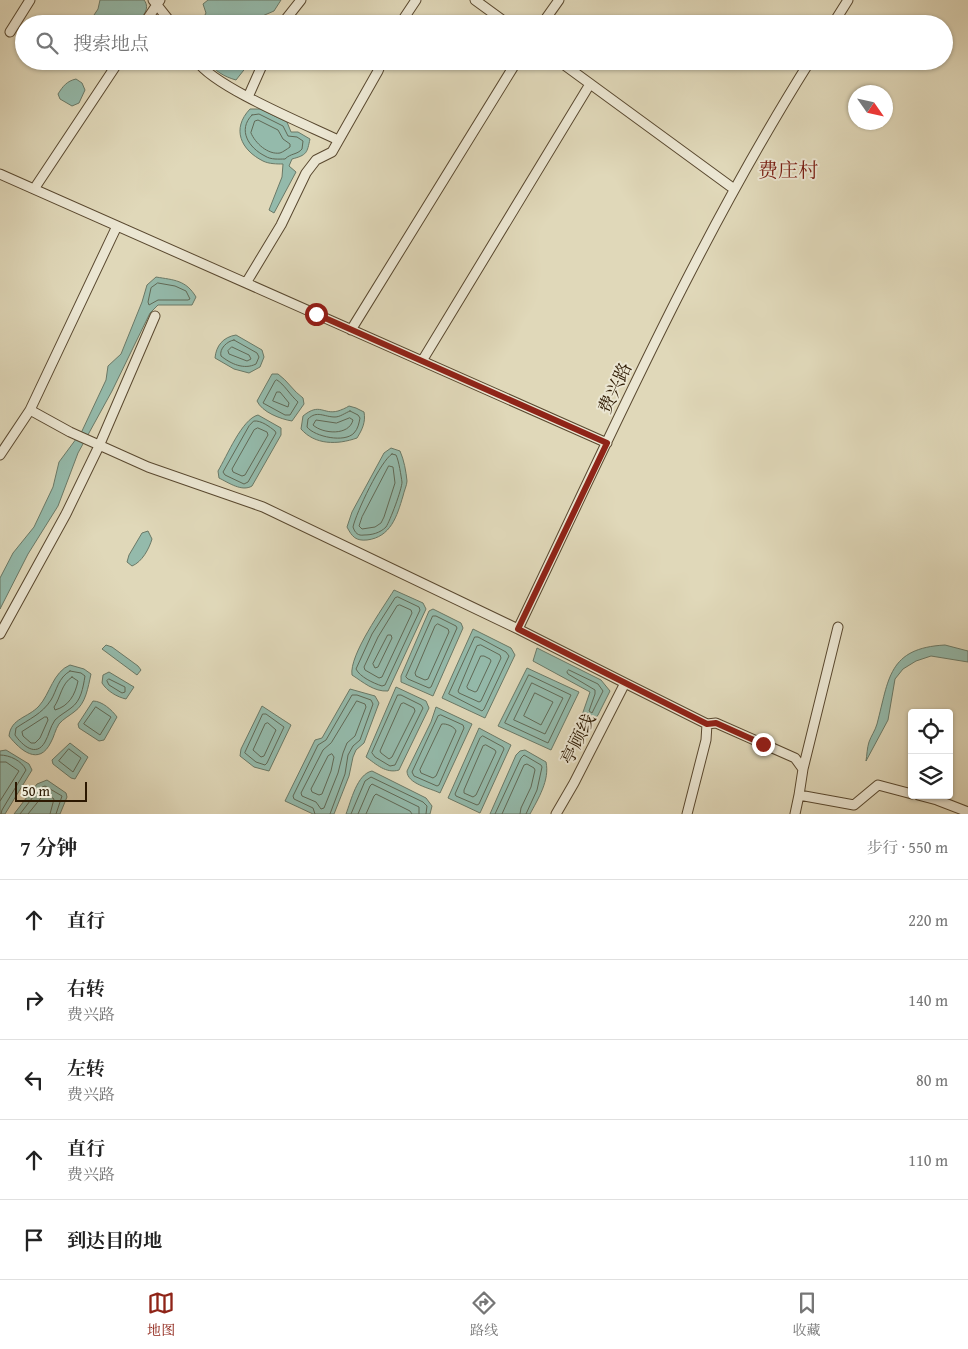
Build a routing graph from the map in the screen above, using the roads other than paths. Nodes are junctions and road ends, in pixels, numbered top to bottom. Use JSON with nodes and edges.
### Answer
{"nodes":[{"id":1,"x":30,"y":0,"type":"edge"},
{"id":2,"x":301,"y":0,"type":"edge"},
{"id":3,"x":416,"y":0,"type":"edge"},
{"id":4,"x":475,"y":0,"type":"edge"},
{"id":5,"x":559,"y":0,"type":"edge"},
{"id":6,"x":848,"y":0,"type":"edge"},
{"id":7,"x":157,"y":1,"type":"edge"},
{"id":8,"x":21,"y":15,"type":"edge"},
{"id":9,"x":149,"y":15,"type":"edge"},
{"id":10,"x":166,"y":15,"type":"edge"},
{"id":11,"x":289,"y":15,"type":"edge"},
{"id":12,"x":406,"y":15,"type":"edge"},
{"id":13,"x":496,"y":15,"type":"edge"},
{"id":14,"x":548,"y":15,"type":"edge"},
{"id":15,"x":839,"y":15,"type":"edge"},
{"id":16,"x":15,"y":24,"type":"edge"},
{"id":17,"x":10,"y":32,"type":"dead end"},
{"id":18,"x":113,"y":70,"type":"edge"},
{"id":19,"x":205,"y":70,"type":"edge"},
{"id":20,"x":260,"y":70,"type":"edge"},
{"id":21,"x":378,"y":70,"type":"edge"},
{"id":22,"x":511,"y":70,"type":"edge"},
{"id":23,"x":571,"y":70,"type":"edge"},
{"id":24,"x":804,"y":70,"type":"edge"},
{"id":25,"x":590,"y":84,"type":"junction"},
{"id":26,"x":248,"y":97,"type":"junction"},
{"id":27,"x":338,"y":140,"type":"junction"},
{"id":28,"x":0,"y":174,"type":"edge"},
{"id":29,"x":34,"y":189,"type":"junction"},
{"id":30,"x":734,"y":189,"type":"junction"},
{"id":31,"x":116,"y":226,"type":"junction"},
{"id":32,"x":246,"y":283,"type":"junction"},
{"id":33,"x":155,"y":316,"type":"dead end"},
{"id":34,"x":351,"y":330,"type":"junction"},
{"id":35,"x":422,"y":361,"type":"junction"},
{"id":36,"x":30,"y":410,"type":"junction"},
{"id":37,"x":607,"y":443,"type":"junction"},
{"id":38,"x":96,"y":444,"type":"junction"},
{"id":39,"x":0,"y":455,"type":"edge"},
{"id":40,"x":838,"y":626,"type":"dead end"},
{"id":41,"x":518,"y":629,"type":"junction"},
{"id":42,"x":0,"y":634,"type":"edge"},
{"id":43,"x":628,"y":684,"type":"junction"},
{"id":44,"x":707,"y":724,"type":"junction"},
{"id":45,"x":803,"y":769,"type":"junction"},
{"id":46,"x":908,"y":793,"type":"edge"},
{"id":47,"x":799,"y":795,"type":"junction"},
{"id":48,"x":933,"y":799,"type":"edge"},
{"id":49,"x":968,"y":812,"type":"edge"},
{"id":50,"x":556,"y":814,"type":"edge"},
{"id":51,"x":687,"y":814,"type":"edge"},
{"id":52,"x":794,"y":814,"type":"edge"}],
"edges":[{"from":1,"to":8,"type":"street"},
{"from":2,"to":11,"type":"street"},
{"from":3,"to":12,"type":"street"},
{"from":4,"to":13,"type":"street"},
{"from":5,"to":14,"type":"street"},
{"from":6,"to":15,"type":"street"},
{"from":7,"to":9,"type":"street"},
{"from":7,"to":10,"type":"street"},
{"from":16,"to":17,"type":"street"},
{"from":18,"to":29,"type":"street"},
{"from":19,"to":26,"type":"street"},
{"from":20,"to":26,"type":"street"},
{"from":21,"to":27,"type":"street"},
{"from":22,"to":34,"type":"street"},
{"from":23,"to":25,"type":"street"},
{"from":24,"to":30,"type":"street","name":"费兴路"},
{"from":25,"to":30,"type":"street"},
{"from":25,"to":35,"type":"street"},
{"from":26,"to":27,"type":"street"},
{"from":27,"to":32,"type":"street"},
{"from":28,"to":29,"type":"street"},
{"from":29,"to":31,"type":"street"},
{"from":30,"to":37,"type":"street","name":"费兴路"},
{"from":31,"to":32,"type":"street"},
{"from":31,"to":36,"type":"street"},
{"from":32,"to":34,"type":"street"},
{"from":33,"to":38,"type":"street"},
{"from":34,"to":35,"type":"street"},
{"from":35,"to":37,"type":"street"},
{"from":36,"to":38,"type":"street"},
{"from":36,"to":39,"type":"street"},
{"from":37,"to":41,"type":"street","name":"费兴路"},
{"from":38,"to":41,"type":"street"},
{"from":38,"to":42,"type":"street"},
{"from":40,"to":45,"type":"street"},
{"from":41,"to":43,"type":"street"},
{"from":43,"to":44,"type":"street"},
{"from":43,"to":50,"type":"street","name":"亭顾线"},
{"from":44,"to":45,"type":"street"},
{"from":44,"to":51,"type":"street"},
{"from":45,"to":47,"type":"street"},
{"from":46,"to":47,"type":"street"},
{"from":47,"to":52,"type":"street"},
{"from":48,"to":49,"type":"street"}]}
